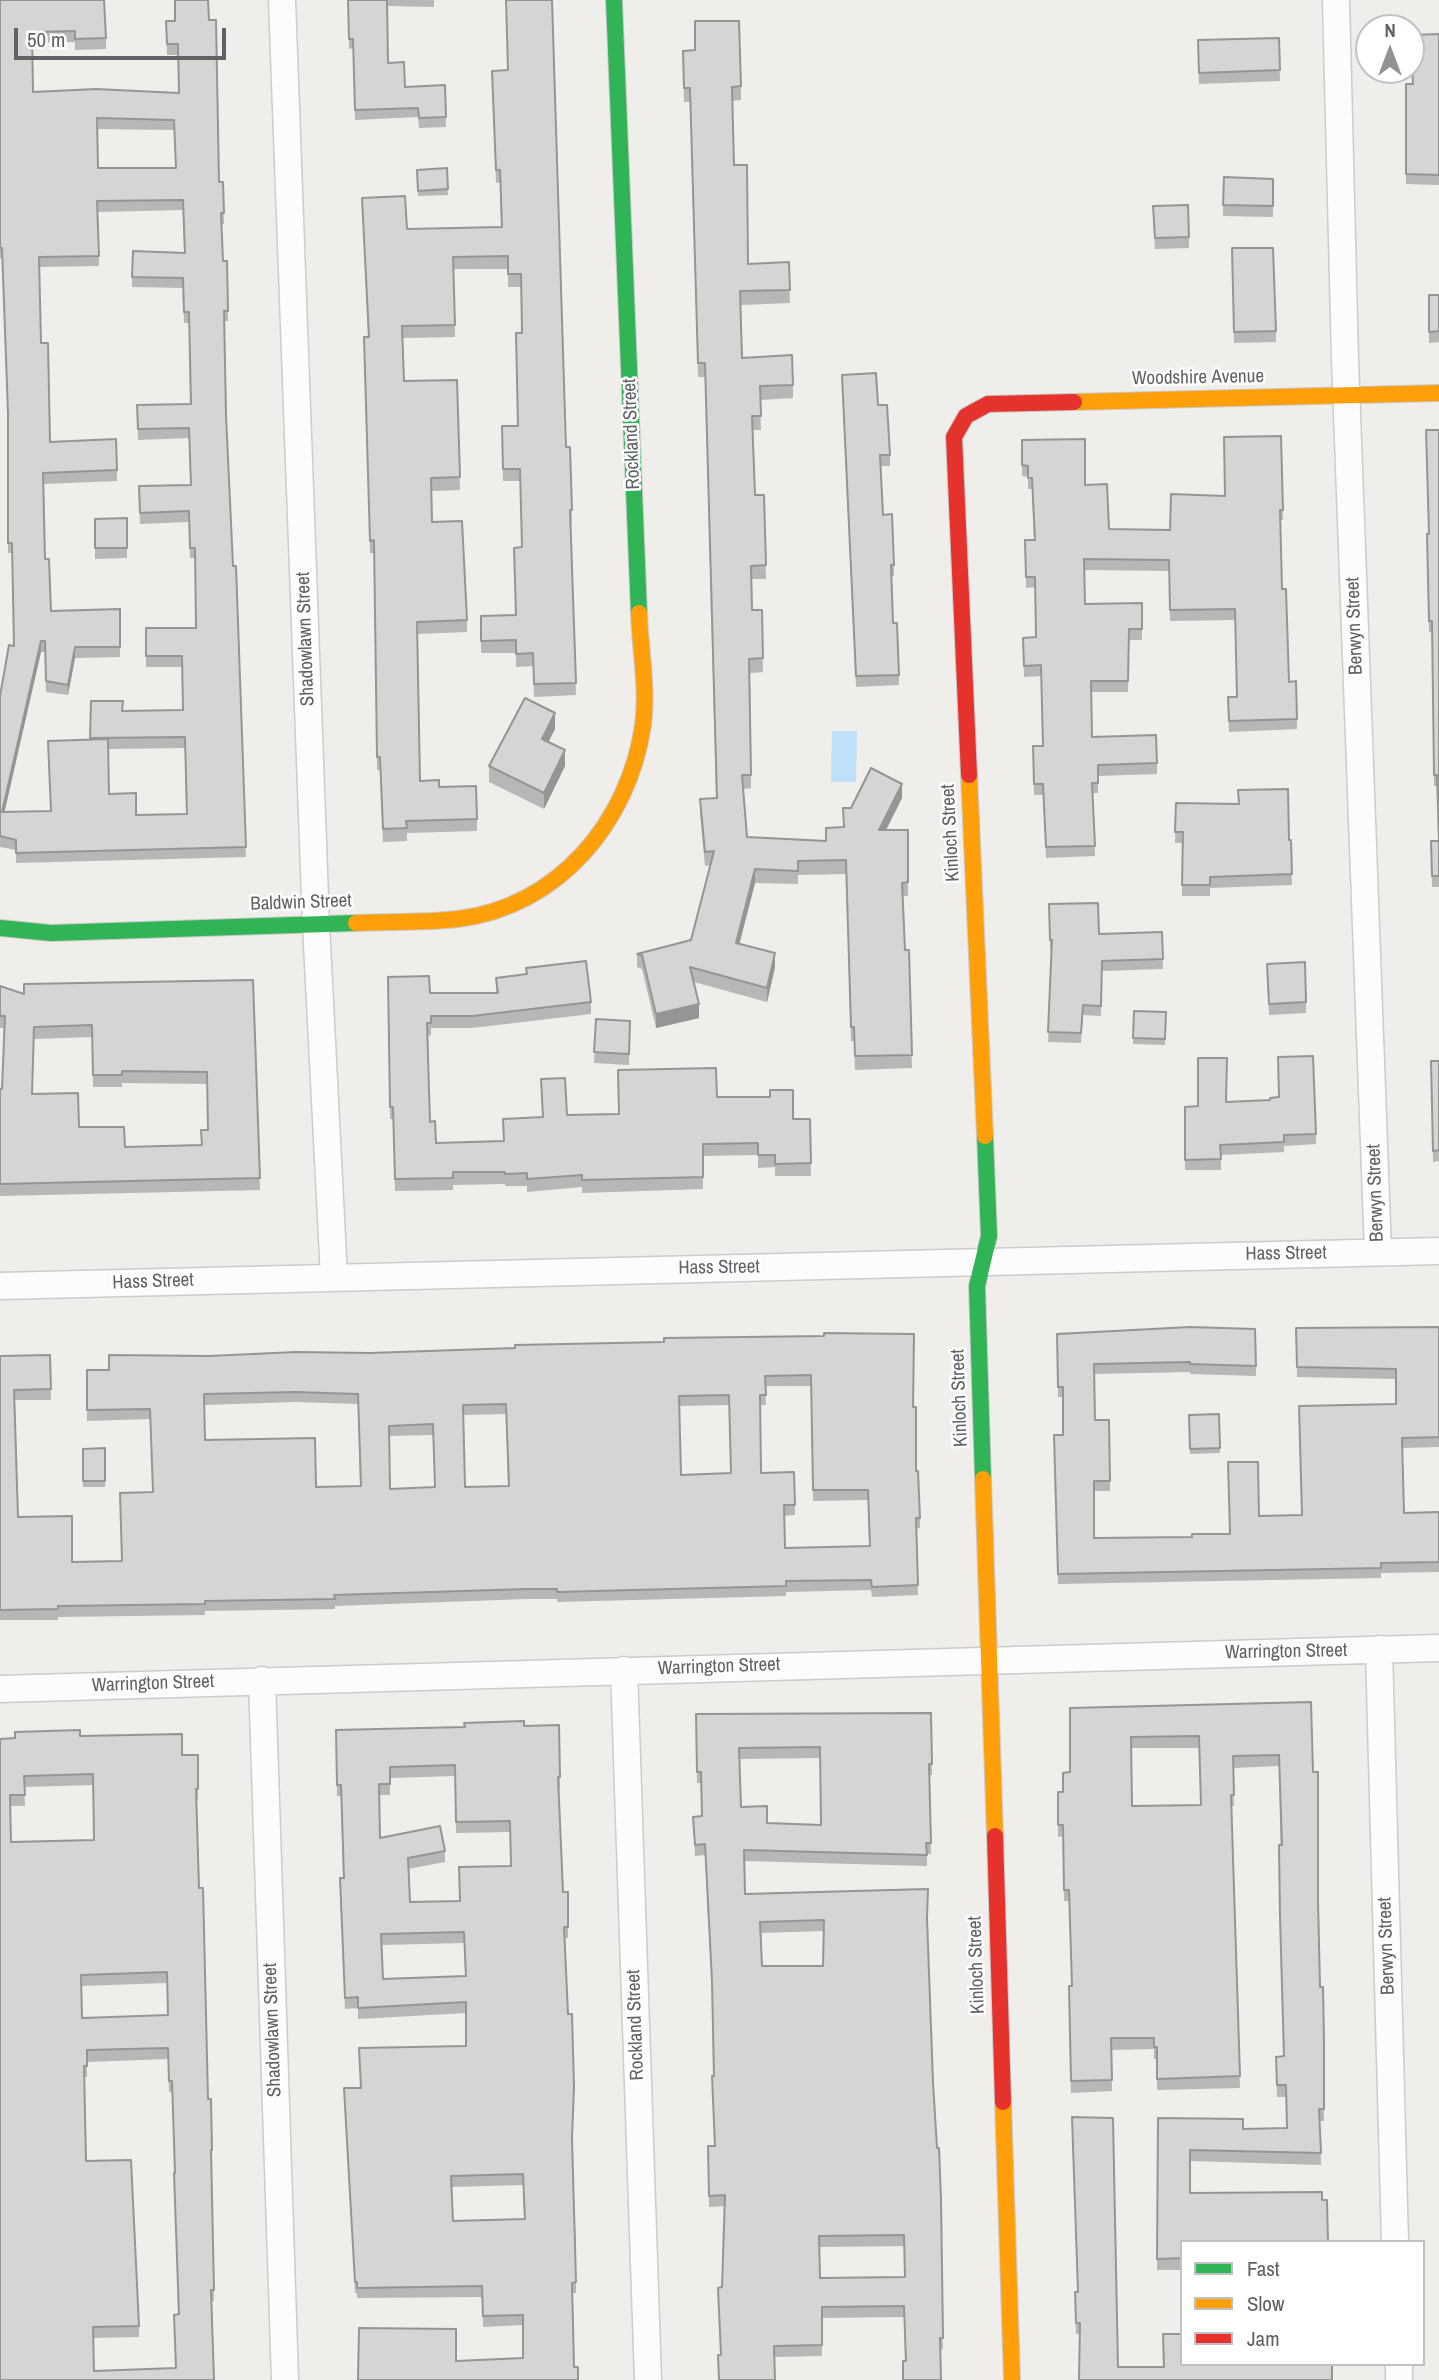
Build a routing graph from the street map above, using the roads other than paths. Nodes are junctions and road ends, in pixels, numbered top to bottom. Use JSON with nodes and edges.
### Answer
{"nodes":[{"id":1,"x":282,"y":0,"type":"edge"},
{"id":2,"x":614,"y":0,"type":"edge"},
{"id":3,"x":1336,"y":0,"type":"edge"},
{"id":4,"x":1439,"y":393,"type":"edge"},
{"id":5,"x":1347,"y":396,"type":"junction"},
{"id":6,"x":963,"y":419,"type":"joint"},
{"id":7,"x":586,"y":854,"type":"joint"},
{"id":8,"x":316,"y":924,"type":"junction"},
{"id":9,"x":0,"y":928,"type":"edge"},
{"id":10,"x":1439,"y":1251,"type":"edge"},
{"id":11,"x":1378,"y":1252,"type":"junction"},
{"id":12,"x":984,"y":1261,"type":"junction"},
{"id":13,"x":334,"y":1277,"type":"junction"},
{"id":14,"x":0,"y":1286,"type":"edge"},
{"id":15,"x":1439,"y":1648,"type":"edge"},
{"id":16,"x":1378,"y":1649,"type":"junction"},
{"id":17,"x":988,"y":1659,"type":"junction"},
{"id":18,"x":624,"y":1670,"type":"junction"},
{"id":19,"x":262,"y":1680,"type":"junction"},
{"id":20,"x":0,"y":1689,"type":"edge"},
{"id":21,"x":1395,"y":2240,"type":"edge"},
{"id":22,"x":285,"y":2380,"type":"edge"},
{"id":23,"x":648,"y":2380,"type":"edge"},
{"id":24,"x":1012,"y":2380,"type":"edge"}],
"edges":[{"from":1,"to":8,"type":"street","name":"Shadowlawn Street"},
{"from":2,"to":7,"type":"street","name":"Rockland Street"},
{"from":3,"to":5,"type":"street","name":"Berwyn Street"},
{"from":4,"to":5,"type":"street","name":"Woodshire Avenue"},
{"from":5,"to":6,"type":"street","name":"Woodshire Avenue"},
{"from":5,"to":11,"type":"street","name":"Berwyn Street"},
{"from":6,"to":12,"type":"street","name":"Kinloch Street"},
{"from":7,"to":8,"type":"street","name":"Baldwin Street"},
{"from":8,"to":9,"type":"street","name":"Baldwin Street"},
{"from":8,"to":13,"type":"street","name":"Shadowlawn Street"},
{"from":10,"to":11,"type":"street","name":"Hass Street"},
{"from":11,"to":12,"type":"street","name":"Hass Street"},
{"from":12,"to":13,"type":"street","name":"Hass Street"},
{"from":12,"to":17,"type":"street","name":"Kinloch Street"},
{"from":13,"to":14,"type":"street","name":"Hass Street"},
{"from":15,"to":16,"type":"street","name":"Warrington Street"},
{"from":16,"to":17,"type":"street","name":"Warrington Street"},
{"from":16,"to":21,"type":"street","name":"Berwyn Street"},
{"from":17,"to":18,"type":"street","name":"Warrington Street"},
{"from":17,"to":24,"type":"street","name":"Kinloch Street"},
{"from":18,"to":19,"type":"street","name":"Warrington Street"},
{"from":18,"to":23,"type":"street","name":"Rockland Street"},
{"from":19,"to":20,"type":"street","name":"Warrington Street"},
{"from":19,"to":22,"type":"street","name":"Shadowlawn Street"}]}
